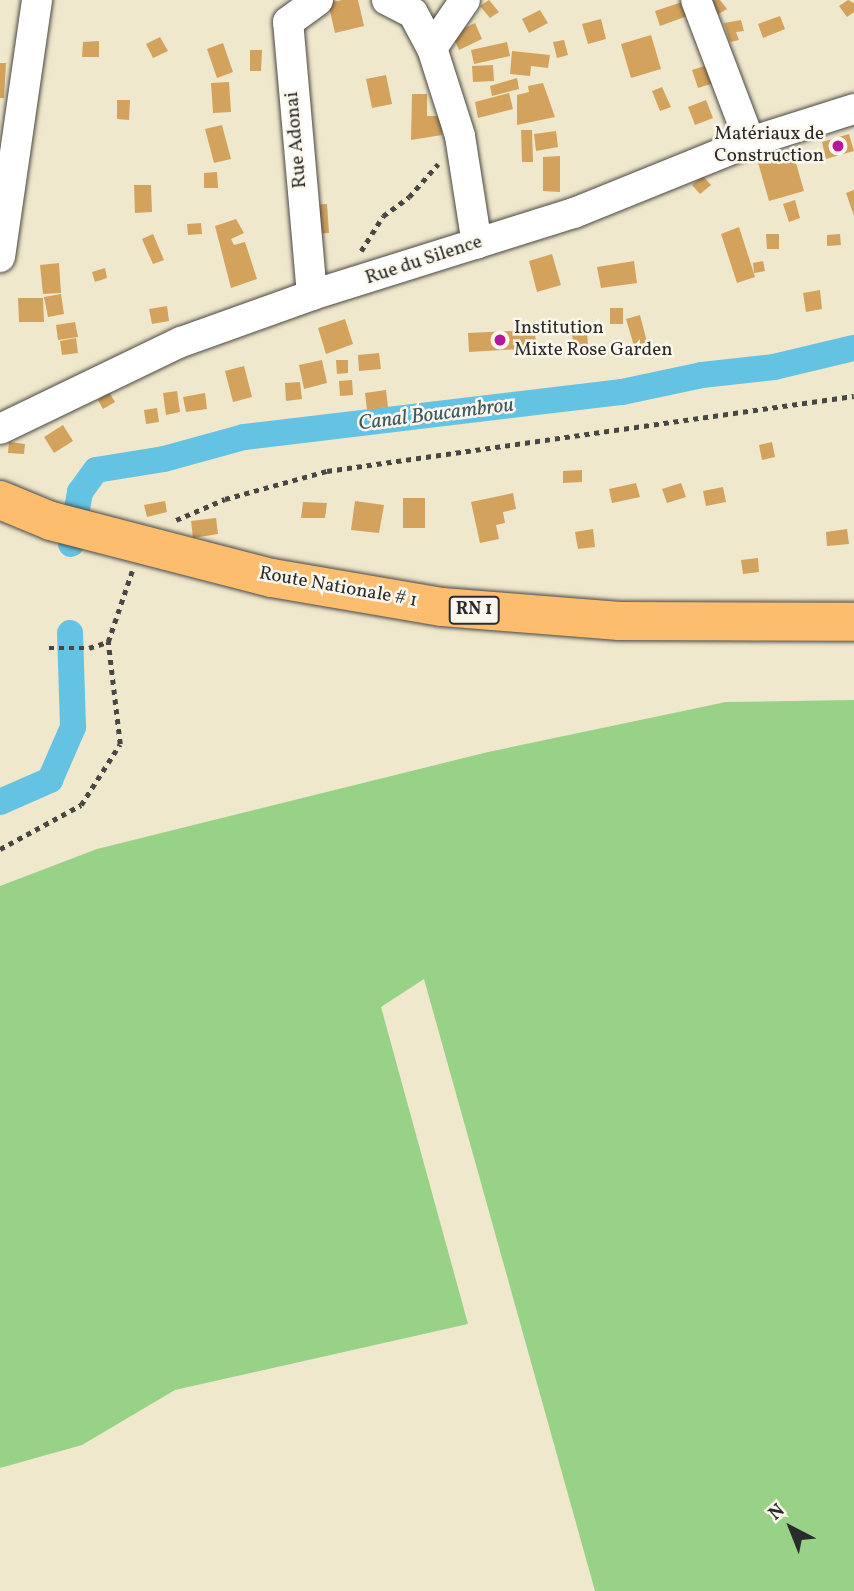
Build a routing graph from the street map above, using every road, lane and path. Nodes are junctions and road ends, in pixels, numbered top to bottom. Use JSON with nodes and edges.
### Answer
{"nodes":[{"id":1,"x":37,"y":0,"type":"edge"},
{"id":2,"x":318,"y":0,"type":"edge"},
{"id":3,"x":387,"y":0,"type":"edge"},
{"id":4,"x":465,"y":0,"type":"edge"},
{"id":5,"x":696,"y":0,"type":"edge"},
{"id":6,"x":432,"y":48,"type":"junction"},
{"id":7,"x":854,"y":109,"type":"edge"},
{"id":8,"x":460,"y":136,"type":"junction"},
{"id":9,"x":750,"y":142,"type":"junction"},
{"id":10,"x":477,"y":244,"type":"junction"},
{"id":11,"x":0,"y":257,"type":"edge"},
{"id":12,"x":325,"y":291,"type":"junction"},
{"id":13,"x":854,"y":396,"type":"edge"},
{"id":14,"x":0,"y":429,"type":"edge"},
{"id":15,"x":0,"y":500,"type":"edge"},
{"id":16,"x":142,"y":542,"type":"junction"},
{"id":17,"x":854,"y":622,"type":"edge"},
{"id":18,"x":108,"y":642,"type":"junction"},
{"id":19,"x":49,"y":648,"type":"dead end"},
{"id":20,"x":0,"y":849,"type":"edge"}],
"edges":[{"from":1,"to":11,"type":"street"},
{"from":2,"to":12,"type":"street","name":"Rue Adonai"},
{"from":3,"to":6,"type":"street"},
{"from":4,"to":6,"type":"street"},
{"from":5,"to":9,"type":"street"},
{"from":6,"to":8,"type":"street"},
{"from":7,"to":9,"type":"street","name":"Rue du Silence"},
{"from":8,"to":10,"type":"street"},
{"from":8,"to":12,"type":"path"},
{"from":9,"to":10,"type":"street","name":"Rue du Silence"},
{"from":10,"to":12,"type":"street","name":"Rue du Silence"},
{"from":12,"to":14,"type":"street","name":"Rue du Silence"},
{"from":13,"to":16,"type":"path"},
{"from":15,"to":16,"type":"main road","name":"Route Nationale # 1","number":"RN 1"},
{"from":16,"to":17,"type":"main road","name":"Route Nationale # 1","number":"RN 1"},
{"from":16,"to":18,"type":"path"},
{"from":18,"to":19,"type":"path"},
{"from":18,"to":20,"type":"path"}]}
